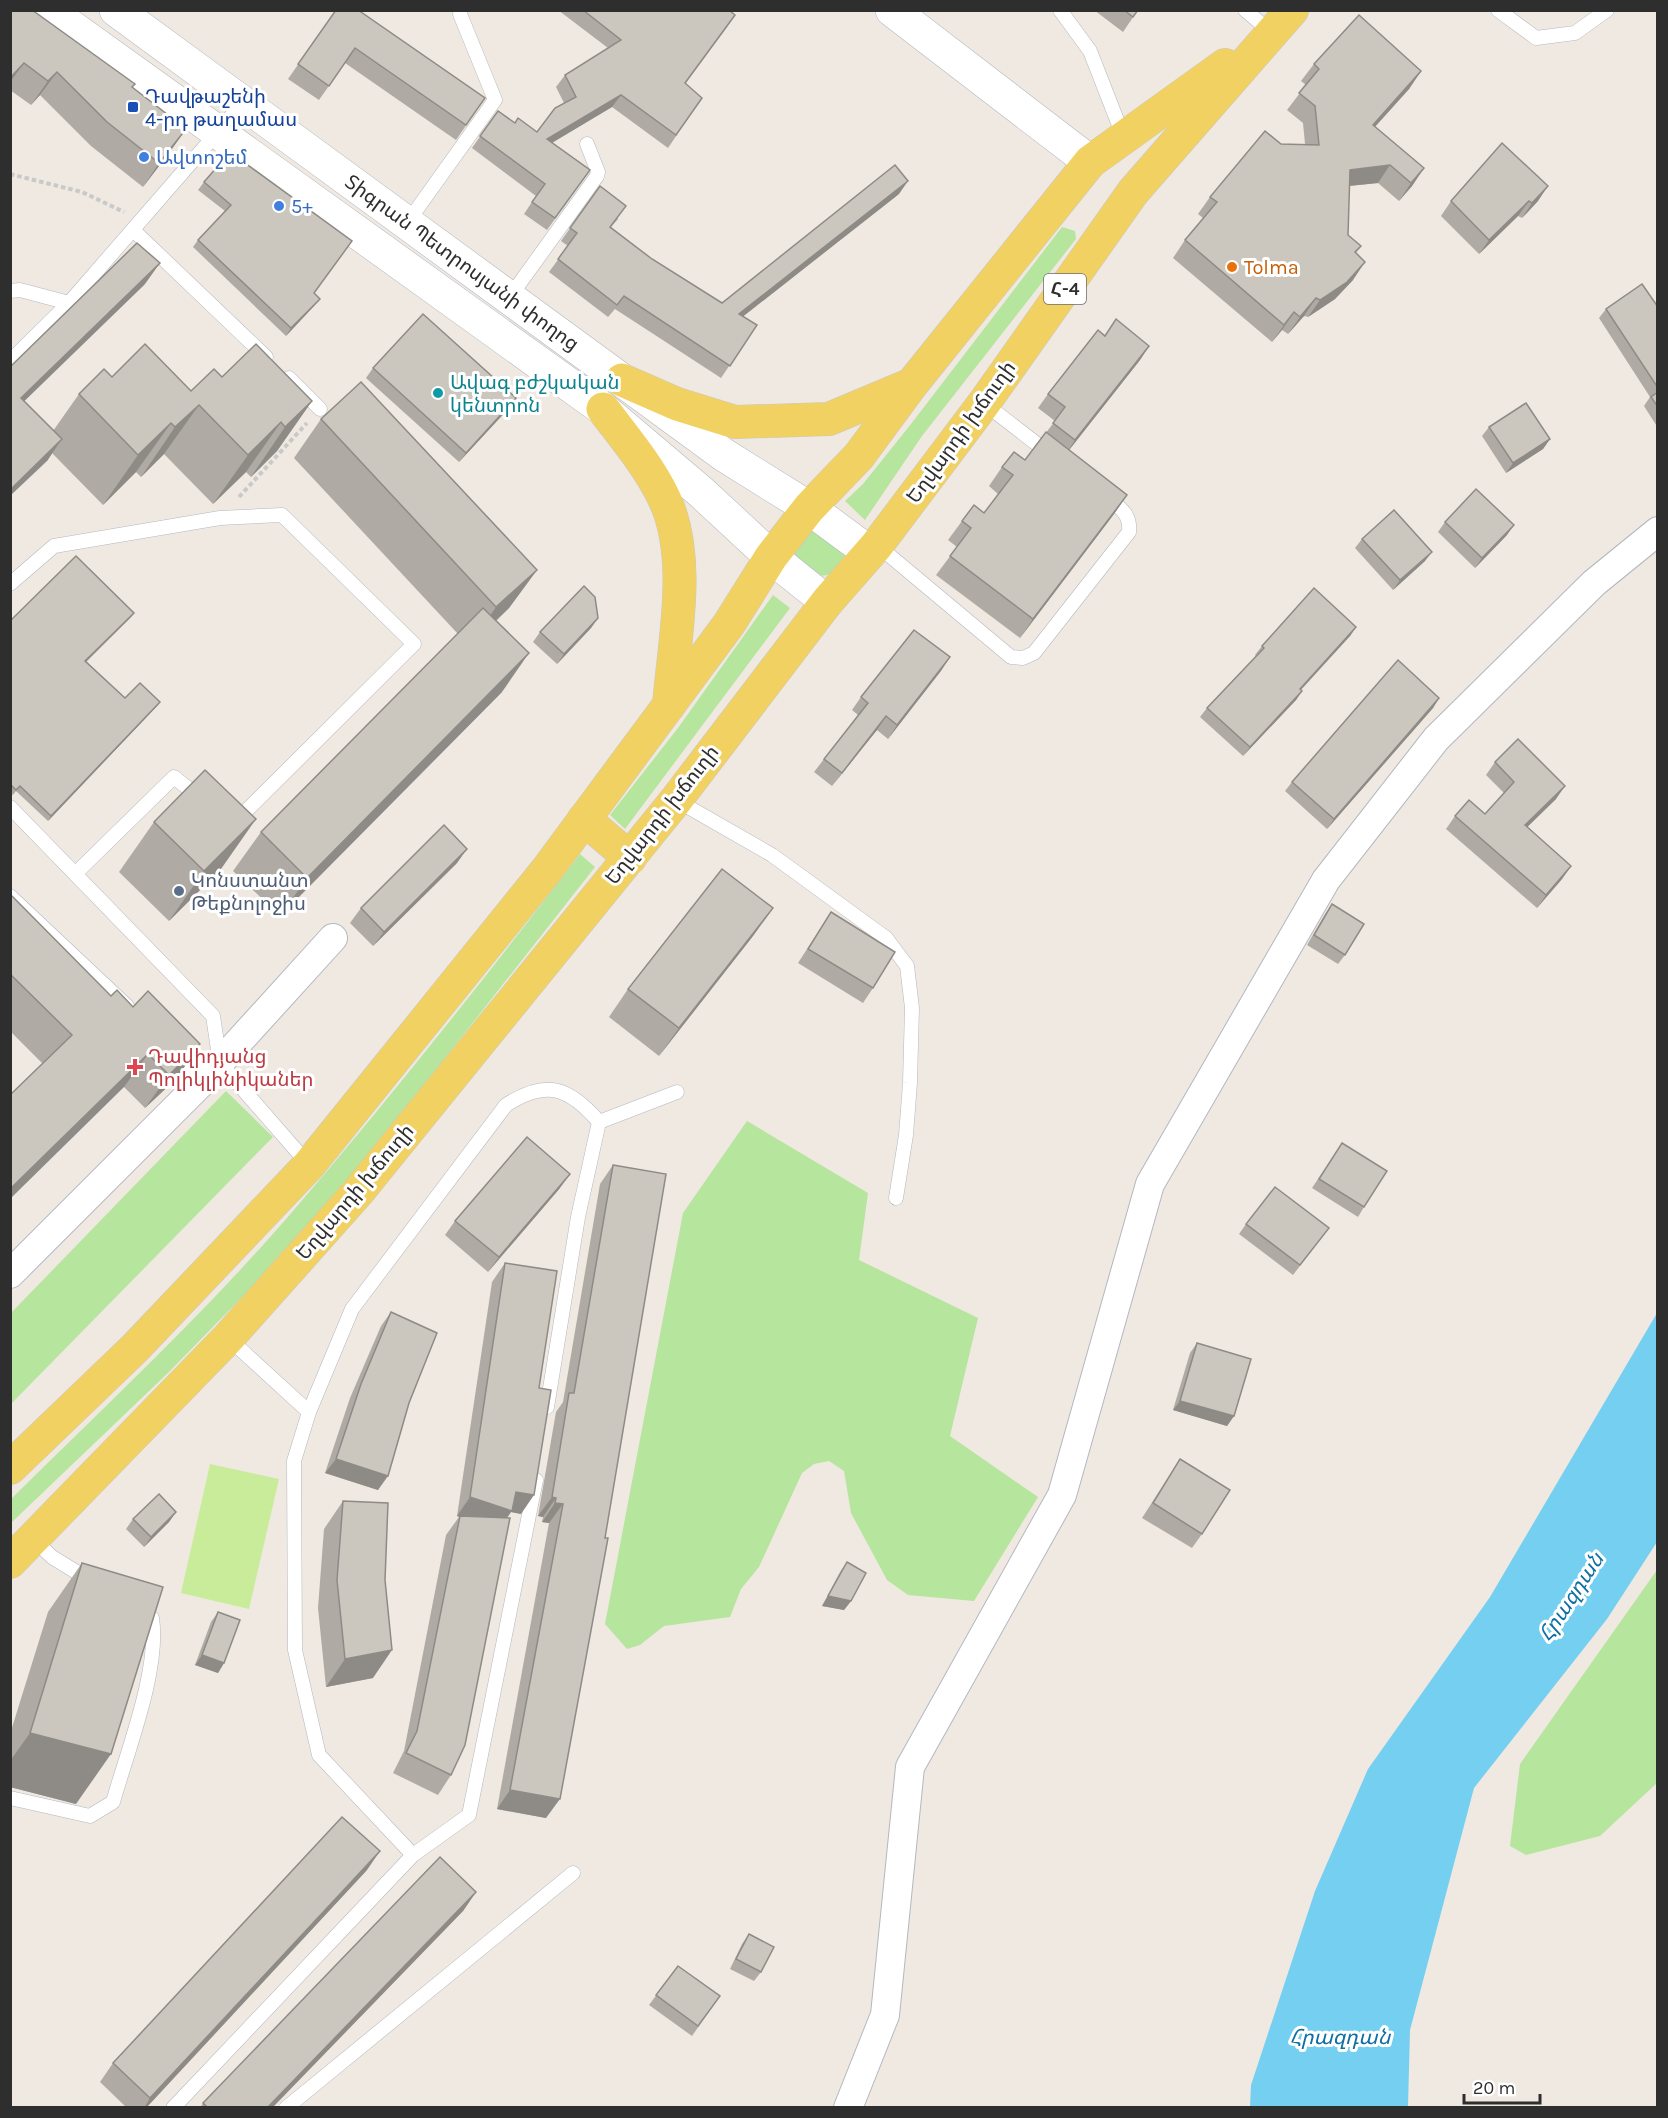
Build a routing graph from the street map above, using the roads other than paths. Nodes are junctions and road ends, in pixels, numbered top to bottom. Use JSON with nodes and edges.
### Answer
{"nodes":[{"id":1,"x":48,"y":10,"type":"edge"},
{"id":2,"x":116,"y":10,"type":"edge"},
{"id":3,"x":892,"y":10,"type":"edge"},
{"id":4,"x":1060,"y":10,"type":"edge"},
{"id":5,"x":1245,"y":10,"type":"edge"},
{"id":6,"x":1498,"y":10,"type":"edge"},
{"id":7,"x":1607,"y":10,"type":"edge"},
{"id":8,"x":460,"y":14,"type":"dead end"},
{"id":9,"x":1281,"y":21,"type":"edge"},
{"id":10,"x":242,"y":104,"type":"junction"},
{"id":11,"x":217,"y":134,"type":"junction"},
{"id":12,"x":1125,"y":138,"type":"junction"},
{"id":13,"x":587,"y":144,"type":"dead end"},
{"id":14,"x":1090,"y":162,"type":"junction"},
{"id":15,"x":406,"y":223,"type":"junction"},
{"id":16,"x":137,"y":225,"type":"junction"},
{"id":17,"x":10,"y":291,"type":"edge"},
{"id":18,"x":509,"y":298,"type":"junction"},
{"id":19,"x":69,"y":303,"type":"junction"},
{"id":20,"x":10,"y":361,"type":"edge"},
{"id":21,"x":622,"y":380,"type":"junction"},
{"id":22,"x":912,"y":384,"type":"junction"},
{"id":23,"x":984,"y":404,"type":"junction"},
{"id":24,"x":320,"y":408,"type":"road end"},
{"id":25,"x":603,"y":409,"type":"junction"},
{"id":26,"x":1059,"y":460,"type":"edge"},
{"id":27,"x":1096,"y":489,"type":"edge"},
{"id":28,"x":809,"y":508,"type":"junction"},
{"id":29,"x":1658,"y":531,"type":"edge"},
{"id":30,"x":873,"y":549,"type":"junction"},
{"id":31,"x":771,"y":557,"type":"junction"},
{"id":32,"x":10,"y":584,"type":"edge"},
{"id":33,"x":827,"y":602,"type":"junction"},
{"id":34,"x":669,"y":707,"type":"junction"},
{"id":35,"x":676,"y":800,"type":"junction"},
{"id":36,"x":208,"y":804,"type":"edge"},
{"id":37,"x":10,"y":807,"type":"edge"},
{"id":38,"x":225,"y":818,"type":"edge"},
{"id":39,"x":585,"y":819,"type":"junction"},
{"id":40,"x":630,"y":858,"type":"junction"},
{"id":41,"x":76,"y":873,"type":"junction"},
{"id":42,"x":10,"y":896,"type":"edge"},
{"id":43,"x":333,"y":938,"type":"dead end"},
{"id":44,"x":137,"y":1016,"type":"edge"},
{"id":45,"x":162,"y":1040,"type":"edge"},
{"id":46,"x":212,"y":1072,"type":"junction"},
{"id":47,"x":677,"y":1092,"type":"dead end"},
{"id":48,"x":599,"y":1122,"type":"junction"},
{"id":49,"x":309,"y":1165,"type":"junction"},
{"id":50,"x":896,"y":1198,"type":"dead end"},
{"id":51,"x":10,"y":1274,"type":"edge"},
{"id":52,"x":228,"y":1338,"type":"junction"},
{"id":53,"x":309,"y":1412,"type":"junction"},
{"id":54,"x":544,"y":1426,"type":"edge"},
{"id":55,"x":538,"y":1461,"type":"edge"},
{"id":56,"x":10,"y":1468,"type":"edge"},
{"id":57,"x":33,"y":1539,"type":"junction"},
{"id":58,"x":10,"y":1563,"type":"edge"},
{"id":59,"x":102,"y":1588,"type":"edge"},
{"id":60,"x":132,"y":1606,"type":"edge"},
{"id":61,"x":10,"y":1798,"type":"edge"},
{"id":62,"x":413,"y":1855,"type":"junction"},
{"id":63,"x":573,"y":1873,"type":"dead end"},
{"id":64,"x":173,"y":2108,"type":"edge"},
{"id":65,"x":286,"y":2108,"type":"edge"},
{"id":66,"x":848,"y":2108,"type":"edge"}],
"edges":[{"from":1,"to":11,"type":"main road","name":"Տիգրան Պետրոսյանի փողոց"},
{"from":2,"to":10,"type":"main road","name":"Տիգրան Պետրոսյանի փողոց"},
{"from":3,"to":14,"type":"main road"},
{"from":4,"to":12,"type":"lane"},
{"from":5,"to":9,"type":"lane"},
{"from":6,"to":7,"type":"lane"},
{"from":8,"to":15,"type":"lane"},
{"from":9,"to":12,"type":"main road"},
{"from":9,"to":23,"type":"main road","name":"Եղվարդի խճուղի","number":"Հ-4"},
{"from":10,"to":11,"type":"lane"},
{"from":10,"to":15,"type":"main road","name":"Տիգրան Պետրոսյանի փողոց"},
{"from":11,"to":16,"type":"lane"},
{"from":11,"to":25,"type":"main road","name":"Տիգրան Պետրոսյանի փողոց"},
{"from":12,"to":14,"type":"main road"},
{"from":13,"to":18,"type":"lane"},
{"from":14,"to":22,"type":"main road"},
{"from":15,"to":18,"type":"main road","name":"Տիգրան Պետրոսյանի փողոց"},
{"from":16,"to":19,"type":"lane"},
{"from":16,"to":24,"type":"lane"},
{"from":17,"to":19,"type":"lane"},
{"from":18,"to":21,"type":"main road","name":"Տիգրան Պետրոսյանի փողոց"},
{"from":19,"to":20,"type":"lane"},
{"from":21,"to":22,"type":"main road"},
{"from":21,"to":28,"type":"main road","name":"Տիգրան Պետրոսյանի փողոց"},
{"from":22,"to":28,"type":"main road"},
{"from":23,"to":26,"type":"lane"},
{"from":23,"to":30,"type":"main road","name":"Եղվարդի խճուղի","number":"Հ-4"},
{"from":25,"to":31,"type":"main road","name":"Տիգրան Պետրոսյանի փողոց"},
{"from":25,"to":34,"type":"main road"},
{"from":27,"to":30,"type":"lane"},
{"from":28,"to":30,"type":"main road","name":"Տիգրան Պետրոսյանի փողոց"},
{"from":28,"to":31,"type":"main road"},
{"from":29,"to":66,"type":"street"},
{"from":30,"to":33,"type":"main road","name":"Եղվարդի խճուղի"},
{"from":31,"to":33,"type":"main road","name":"Տիգրան Պետրոսյանի փողոց"},
{"from":31,"to":34,"type":"main road"},
{"from":32,"to":38,"type":"lane"},
{"from":33,"to":35,"type":"main road","name":"Եղվարդի խճուղի"},
{"from":34,"to":39,"type":"main road"},
{"from":35,"to":40,"type":"main road","name":"Եղվարդի խճուղի"},
{"from":35,"to":50,"type":"lane"},
{"from":36,"to":41,"type":"lane"},
{"from":37,"to":41,"type":"lane"},
{"from":39,"to":40,"type":"main road"},
{"from":39,"to":49,"type":"main road"},
{"from":40,"to":52,"type":"main road","name":"Եղվարդի խճուղի"},
{"from":41,"to":46,"type":"lane"},
{"from":42,"to":44,"type":"lane"},
{"from":43,"to":46,"type":"street"},
{"from":45,"to":46,"type":"lane"},
{"from":46,"to":49,"type":"lane"},
{"from":46,"to":51,"type":"street"},
{"from":47,"to":48,"type":"lane"},
{"from":48,"to":53,"type":"lane"},
{"from":48,"to":54,"type":"lane"},
{"from":49,"to":56,"type":"main road"},
{"from":52,"to":53,"type":"lane"},
{"from":52,"to":57,"type":"main road","name":"Եղվարդի խճուղի"},
{"from":53,"to":62,"type":"lane"},
{"from":55,"to":62,"type":"lane"},
{"from":57,"to":58,"type":"main road","name":"Եղվարդի խճուղի"},
{"from":57,"to":59,"type":"lane"},
{"from":60,"to":61,"type":"lane"},
{"from":62,"to":64,"type":"lane"},
{"from":63,"to":65,"type":"lane"}]}
